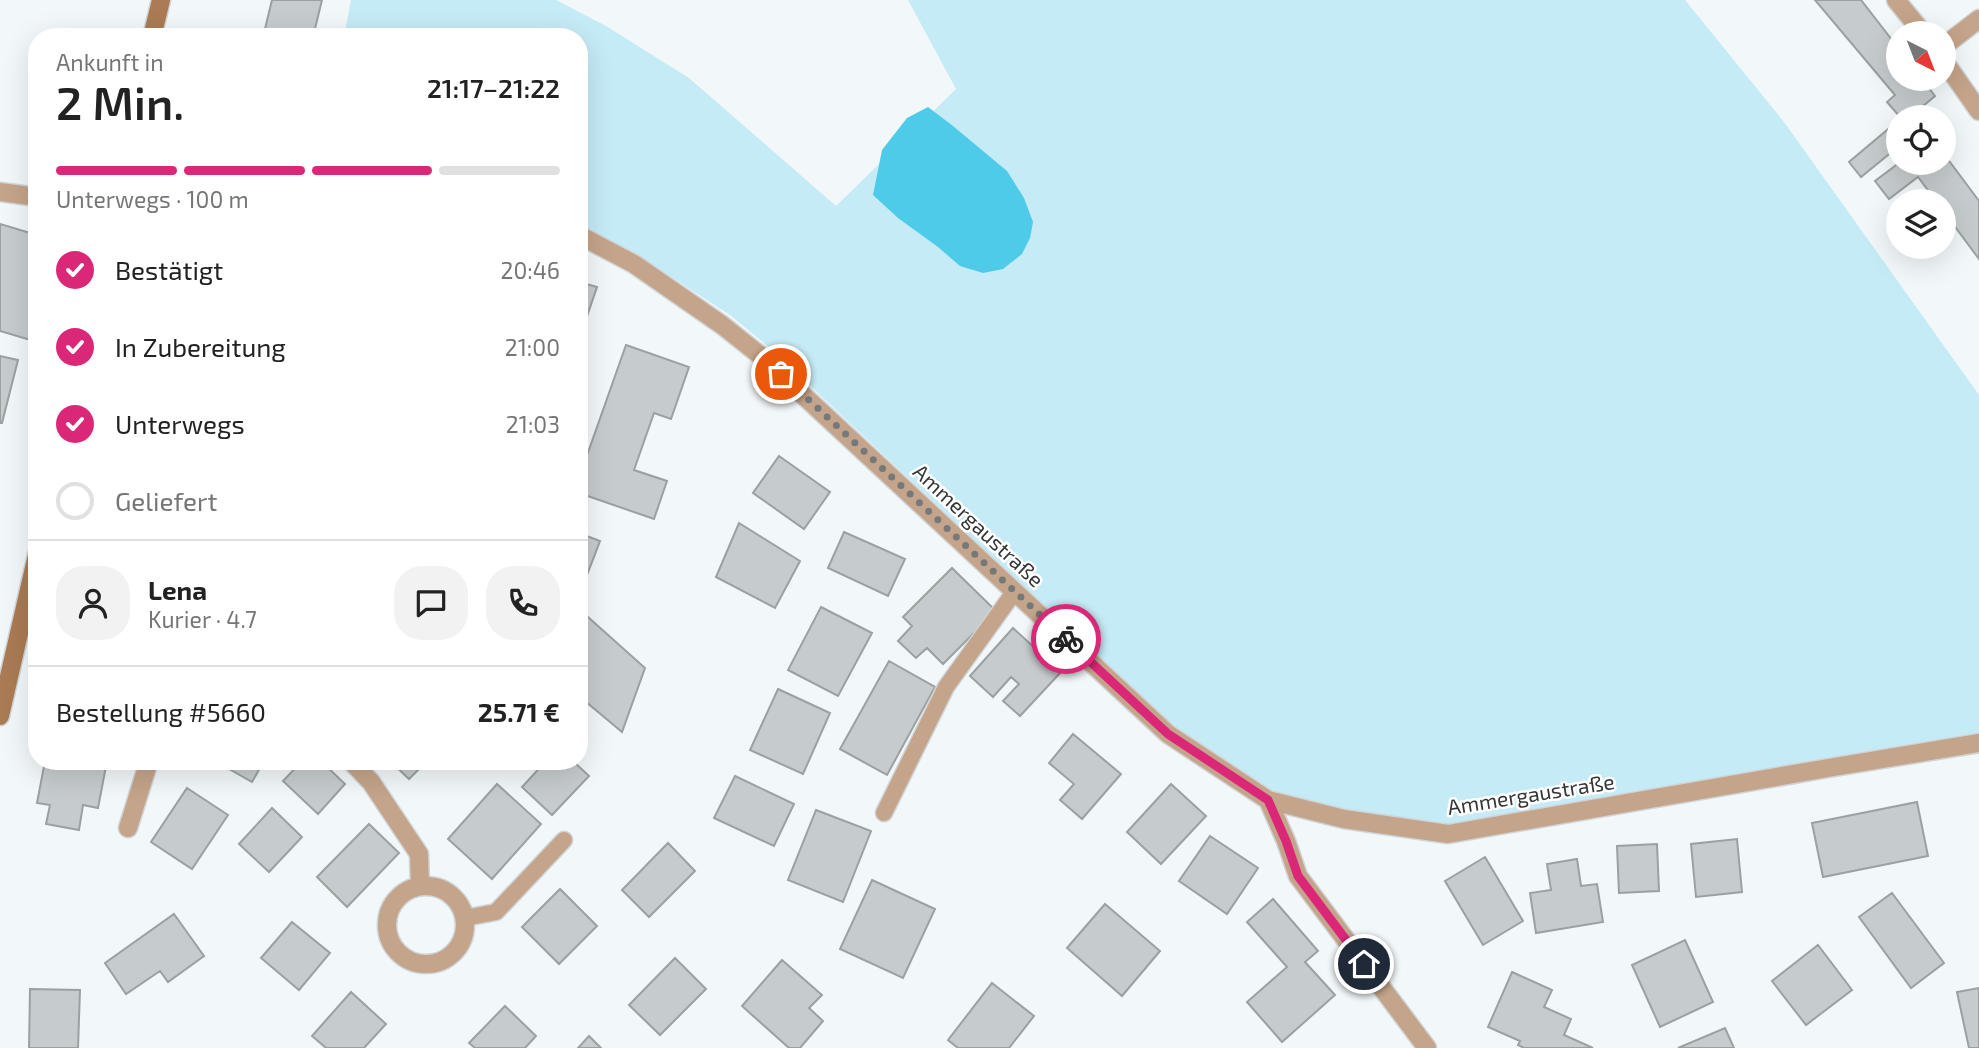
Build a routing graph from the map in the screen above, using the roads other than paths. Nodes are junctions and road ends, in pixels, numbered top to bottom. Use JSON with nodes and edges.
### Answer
{"nodes":[{"id":1,"x":161,"y":0,"type":"edge"},
{"id":2,"x":1896,"y":0,"type":"edge"},
{"id":3,"x":1979,"y":19,"type":"edge"},
{"id":4,"x":1913,"y":21,"type":"edge"},
{"id":5,"x":154,"y":28,"type":"edge"},
{"id":6,"x":1956,"y":37,"type":"edge"},
{"id":7,"x":1956,"y":78,"type":"edge"},
{"id":8,"x":1979,"y":111,"type":"edge"},
{"id":9,"x":0,"y":192,"type":"edge"},
{"id":10,"x":28,"y":196,"type":"edge"},
{"id":11,"x":588,"y":240,"type":"edge"},
{"id":12,"x":1015,"y":591,"type":"junction"},
{"id":13,"x":28,"y":615,"type":"edge"},
{"id":14,"x":0,"y":716,"type":"edge"},
{"id":15,"x":1979,"y":744,"type":"edge"},
{"id":16,"x":146,"y":770,"type":"edge"},
{"id":17,"x":360,"y":770,"type":"edge"},
{"id":18,"x":1268,"y":800,"type":"junction"},
{"id":19,"x":884,"y":813,"type":"dead end"},
{"id":20,"x":128,"y":828,"type":"dead end"},
{"id":21,"x":564,"y":840,"type":"dead end"},
{"id":22,"x":420,"y":886,"type":"junction"},
{"id":23,"x":465,"y":918,"type":"junction"},
{"id":24,"x":1427,"y":1048,"type":"edge"}],
"edges":[{"from":1,"to":5,"type":"main road"},
{"from":2,"to":4,"type":"street"},
{"from":3,"to":6,"type":"street"},
{"from":7,"to":8,"type":"street"},
{"from":9,"to":10,"type":"street"},
{"from":11,"to":12,"type":"street","name":"Ammergaustraße"},
{"from":12,"to":18,"type":"street","name":"Ammergaustraße"},
{"from":12,"to":19,"type":"lane"},
{"from":13,"to":14,"type":"main road"},
{"from":15,"to":18,"type":"street","name":"Ammergaustraße"},
{"from":16,"to":20,"type":"street"},
{"from":17,"to":22,"type":"street"},
{"from":18,"to":24,"type":"street"},
{"from":21,"to":23,"type":"lane"},
{"from":22,"to":23,"type":"street"},
{"from":22,"to":23,"type":"street"}]}
